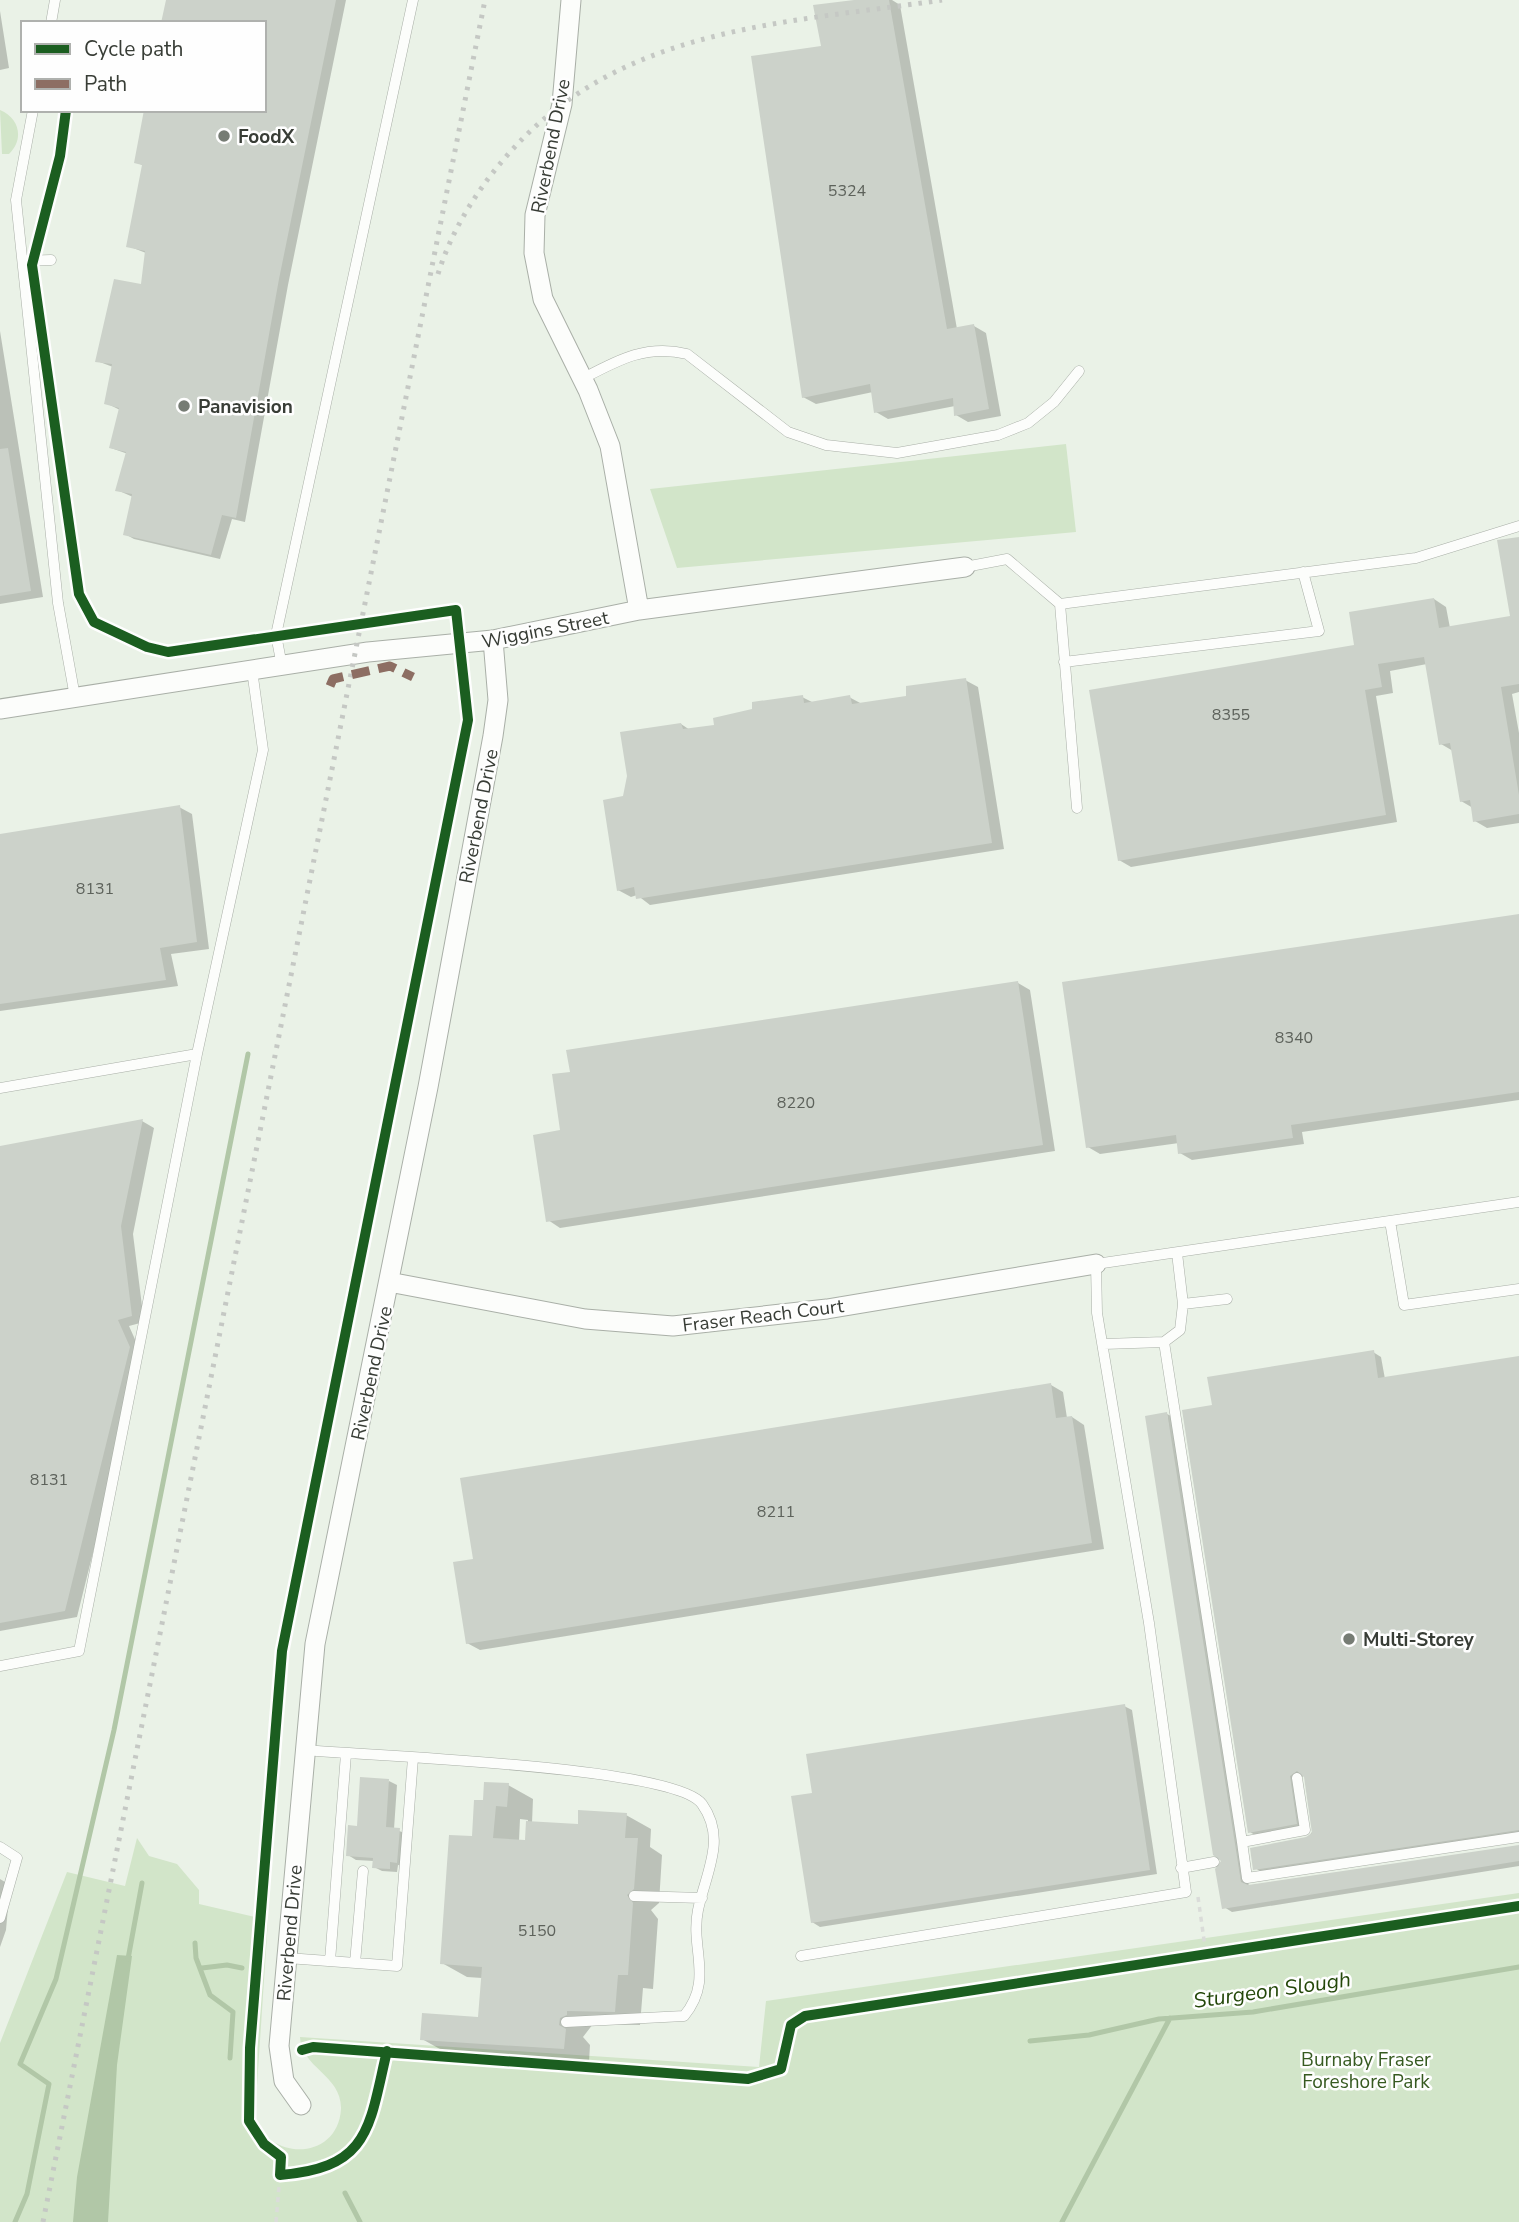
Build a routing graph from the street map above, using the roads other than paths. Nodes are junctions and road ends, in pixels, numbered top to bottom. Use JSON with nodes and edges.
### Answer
{"nodes":[{"id":1,"x":55,"y":0,"type":"edge"},
{"id":2,"x":413,"y":0,"type":"edge"},
{"id":3,"x":571,"y":0,"type":"edge"},
{"id":4,"x":51,"y":21,"type":"edge"},
{"id":5,"x":33,"y":112,"type":"edge"},
{"id":6,"x":51,"y":260,"type":"dead end"},
{"id":7,"x":23,"y":261,"type":"junction"},
{"id":8,"x":1079,"y":371,"type":"dead end"},
{"id":9,"x":582,"y":379,"type":"junction"},
{"id":10,"x":1519,"y":526,"type":"edge"},
{"id":11,"x":965,"y":567,"type":"joint"},
{"id":12,"x":1303,"y":572,"type":"junction"},
{"id":13,"x":1060,"y":604,"type":"junction"},
{"id":14,"x":639,"y":610,"type":"junction"},
{"id":15,"x":493,"y":640,"type":"junction"},
{"id":16,"x":1065,"y":663,"type":"junction"},
{"id":17,"x":282,"y":666,"type":"junction"},
{"id":18,"x":251,"y":670,"type":"junction"},
{"id":19,"x":75,"y":697,"type":"junction"},
{"id":20,"x":0,"y":709,"type":"edge"},
{"id":21,"x":1077,"y":808,"type":"dead end"},
{"id":22,"x":197,"y":1054,"type":"junction"},
{"id":23,"x":0,"y":1088,"type":"edge"},
{"id":24,"x":1519,"y":1202,"type":"edge"},
{"id":25,"x":1390,"y":1221,"type":"junction"},
{"id":26,"x":1177,"y":1253,"type":"junction"},
{"id":27,"x":1096,"y":1264,"type":"junction"},
{"id":28,"x":388,"y":1282,"type":"junction"},
{"id":29,"x":1519,"y":1289,"type":"edge"},
{"id":30,"x":1227,"y":1299,"type":"dead end"},
{"id":31,"x":1183,"y":1304,"type":"junction"},
{"id":32,"x":1164,"y":1342,"type":"junction"},
{"id":33,"x":1104,"y":1344,"type":"junction"},
{"id":34,"x":0,"y":1665,"type":"edge"},
{"id":35,"x":306,"y":1750,"type":"junction"},
{"id":36,"x":346,"y":1754,"type":"junction"},
{"id":37,"x":413,"y":1758,"type":"junction"},
{"id":38,"x":1297,"y":1778,"type":"dead end"},
{"id":39,"x":1519,"y":1838,"type":"edge"},
{"id":40,"x":1242,"y":1842,"type":"junction"},
{"id":41,"x":0,"y":1847,"type":"edge"},
{"id":42,"x":1214,"y":1862,"type":"dead end"},
{"id":43,"x":1181,"y":1868,"type":"junction"},
{"id":44,"x":363,"y":1871,"type":"dead end"},
{"id":45,"x":634,"y":1896,"type":"dead end"},
{"id":46,"x":702,"y":1898,"type":"junction"},
{"id":47,"x":0,"y":1918,"type":"edge"},
{"id":48,"x":801,"y":1956,"type":"dead end"},
{"id":49,"x":287,"y":1958,"type":"junction"},
{"id":50,"x":330,"y":1961,"type":"junction"},
{"id":51,"x":355,"y":1963,"type":"junction"},
{"id":52,"x":566,"y":2022,"type":"dead end"},
{"id":53,"x":301,"y":2105,"type":"dead end"}],
"edges":[{"from":1,"to":4,"type":"lane"},
{"from":2,"to":17,"type":"lane"},
{"from":3,"to":9,"type":"street","name":"Riverbend Drive"},
{"from":5,"to":7,"type":"lane"},
{"from":6,"to":7,"type":"lane"},
{"from":7,"to":19,"type":"lane"},
{"from":8,"to":9,"type":"lane"},
{"from":9,"to":14,"type":"street","name":"Riverbend Drive"},
{"from":10,"to":12,"type":"lane"},
{"from":11,"to":13,"type":"lane"},
{"from":11,"to":14,"type":"street","name":"Wiggins Street"},
{"from":12,"to":13,"type":"lane"},
{"from":12,"to":16,"type":"lane"},
{"from":13,"to":16,"type":"lane"},
{"from":14,"to":15,"type":"street","name":"Wiggins Street"},
{"from":15,"to":17,"type":"street","name":"Wiggins Street"},
{"from":15,"to":28,"type":"street","name":"Riverbend Drive"},
{"from":16,"to":21,"type":"lane"},
{"from":17,"to":18,"type":"street","name":"Wiggins Street"},
{"from":18,"to":19,"type":"street","name":"Wiggins Street"},
{"from":18,"to":22,"type":"lane"},
{"from":19,"to":20,"type":"street","name":"Wiggins Street"},
{"from":22,"to":23,"type":"lane"},
{"from":22,"to":34,"type":"lane"},
{"from":24,"to":25,"type":"lane"},
{"from":25,"to":26,"type":"lane"},
{"from":25,"to":29,"type":"lane"},
{"from":26,"to":27,"type":"lane"},
{"from":26,"to":31,"type":"lane"},
{"from":27,"to":28,"type":"street","name":"Fraser Reach Court"},
{"from":27,"to":33,"type":"lane"},
{"from":28,"to":35,"type":"street","name":"Riverbend Drive"},
{"from":30,"to":31,"type":"lane"},
{"from":31,"to":32,"type":"lane"},
{"from":32,"to":33,"type":"lane"},
{"from":32,"to":40,"type":"lane"},
{"from":33,"to":43,"type":"lane"},
{"from":35,"to":36,"type":"lane"},
{"from":35,"to":49,"type":"street","name":"Riverbend Drive"},
{"from":36,"to":37,"type":"lane"},
{"from":36,"to":50,"type":"lane"},
{"from":37,"to":46,"type":"lane"},
{"from":37,"to":51,"type":"lane"},
{"from":38,"to":40,"type":"lane"},
{"from":39,"to":40,"type":"lane"},
{"from":41,"to":47,"type":"lane"},
{"from":42,"to":43,"type":"lane"},
{"from":43,"to":48,"type":"lane"},
{"from":44,"to":51,"type":"lane"},
{"from":45,"to":46,"type":"lane"},
{"from":46,"to":52,"type":"lane"},
{"from":49,"to":50,"type":"lane"},
{"from":49,"to":53,"type":"street","name":"Riverbend Drive"},
{"from":50,"to":51,"type":"lane"}]}
